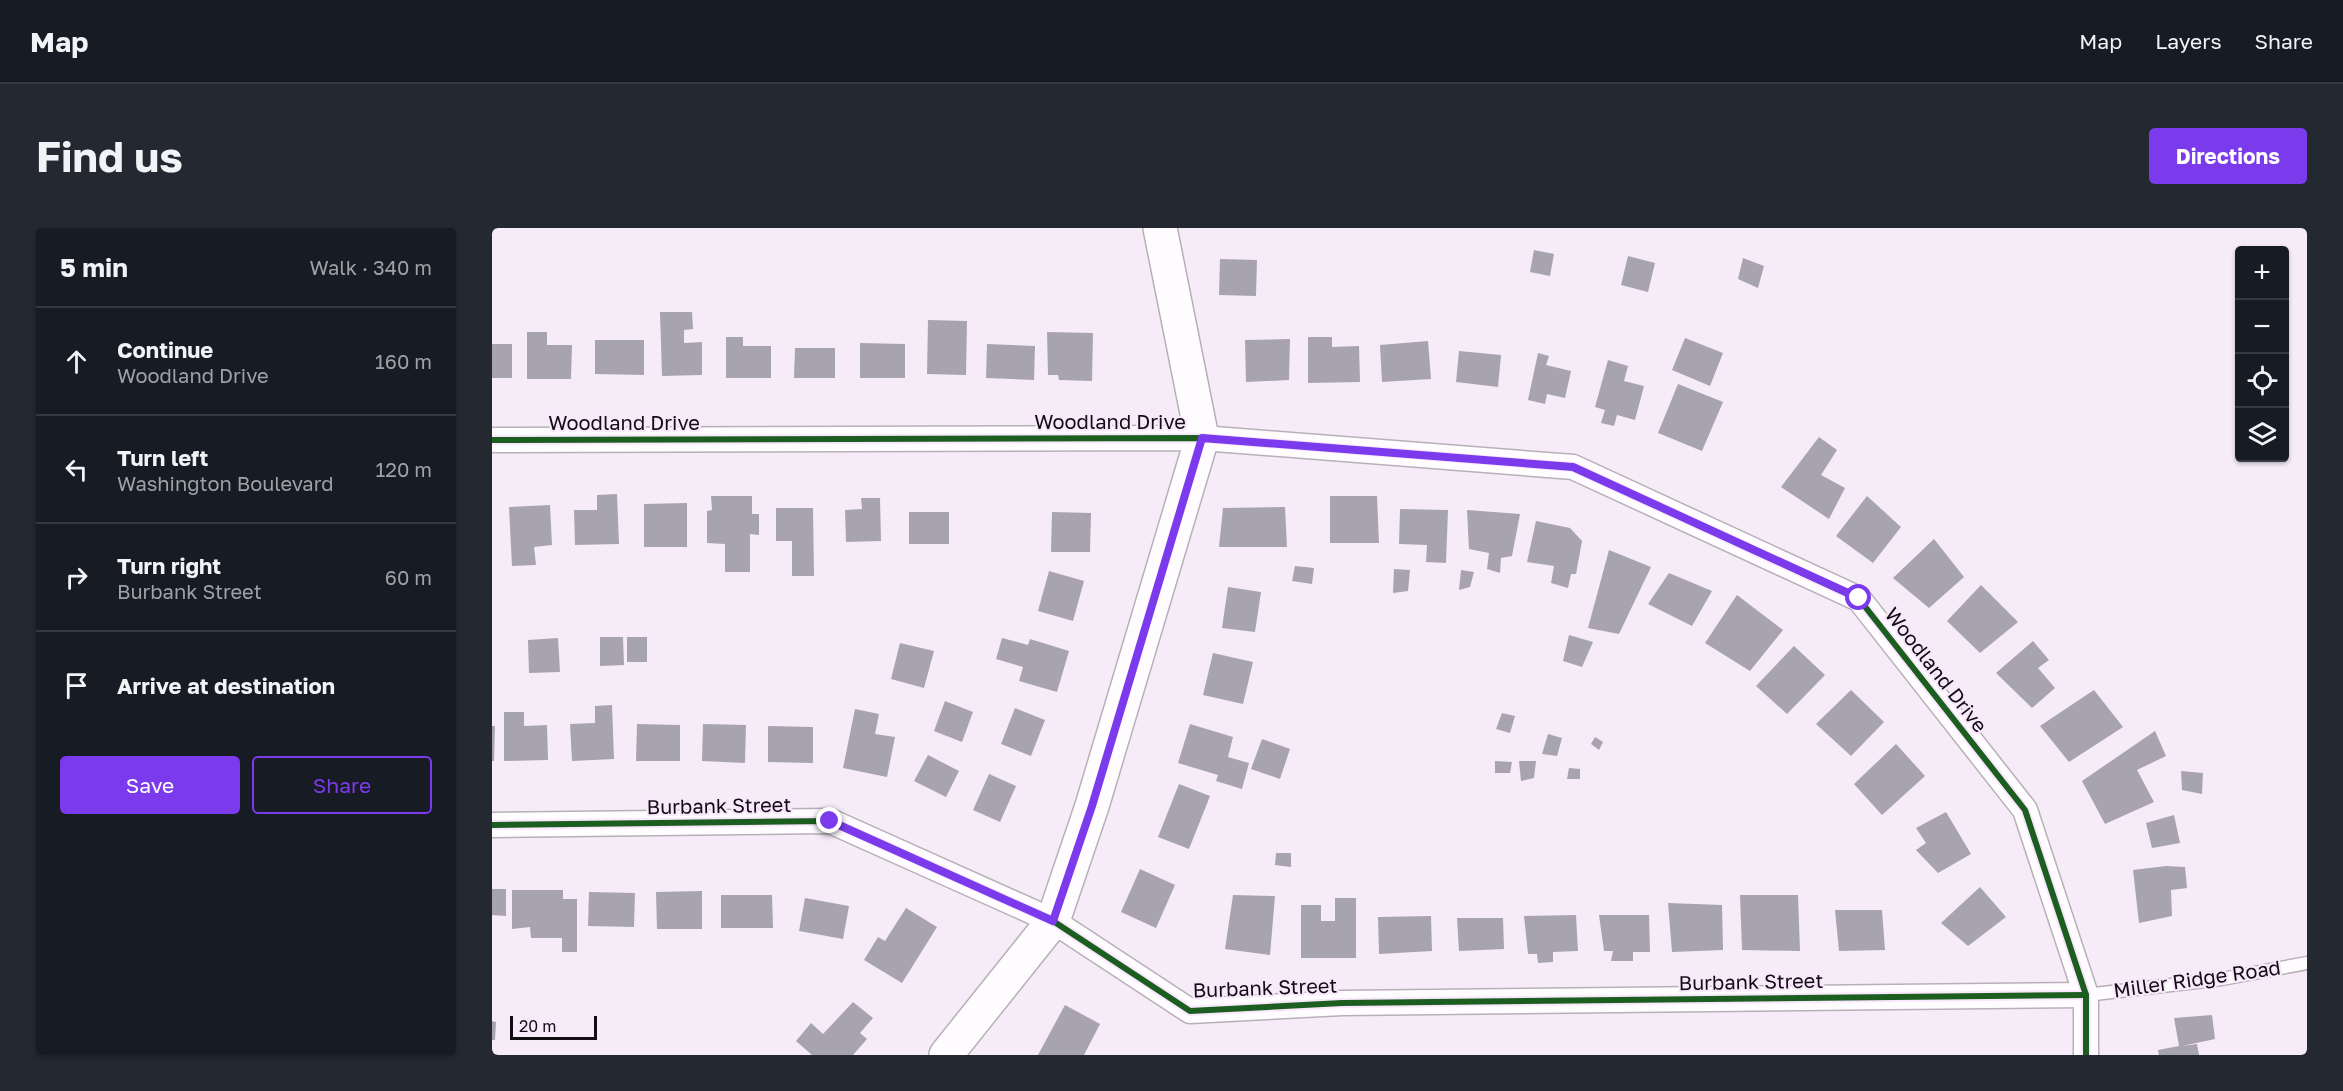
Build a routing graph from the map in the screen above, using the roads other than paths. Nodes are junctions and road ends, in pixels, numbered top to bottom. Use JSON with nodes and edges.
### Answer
{"nodes":[{"id":1,"x":1160,"y":228,"type":"edge"},
{"id":2,"x":1202,"y":438,"type":"junction"},
{"id":3,"x":492,"y":440,"type":"edge"},
{"id":4,"x":492,"y":825,"type":"edge"},
{"id":5,"x":1053,"y":921,"type":"junction"},
{"id":6,"x":2307,"y":963,"type":"edge"},
{"id":7,"x":2086,"y":995,"type":"junction"},
{"id":8,"x":946,"y":1055,"type":"edge"},
{"id":9,"x":2086,"y":1055,"type":"edge"}],
"edges":[{"from":1,"to":2,"type":"street"},
{"from":2,"to":3,"type":"street","name":"Woodland Drive"},
{"from":2,"to":5,"type":"street"},
{"from":2,"to":7,"type":"street","name":"Woodland Drive"},
{"from":4,"to":5,"type":"street","name":"Burbank Street"},
{"from":5,"to":7,"type":"street","name":"Burbank Street"},
{"from":5,"to":8,"type":"street"},
{"from":6,"to":7,"type":"lane","name":"Miller Ridge Road"},
{"from":7,"to":9,"type":"street","name":"Woodland Drive"}]}
